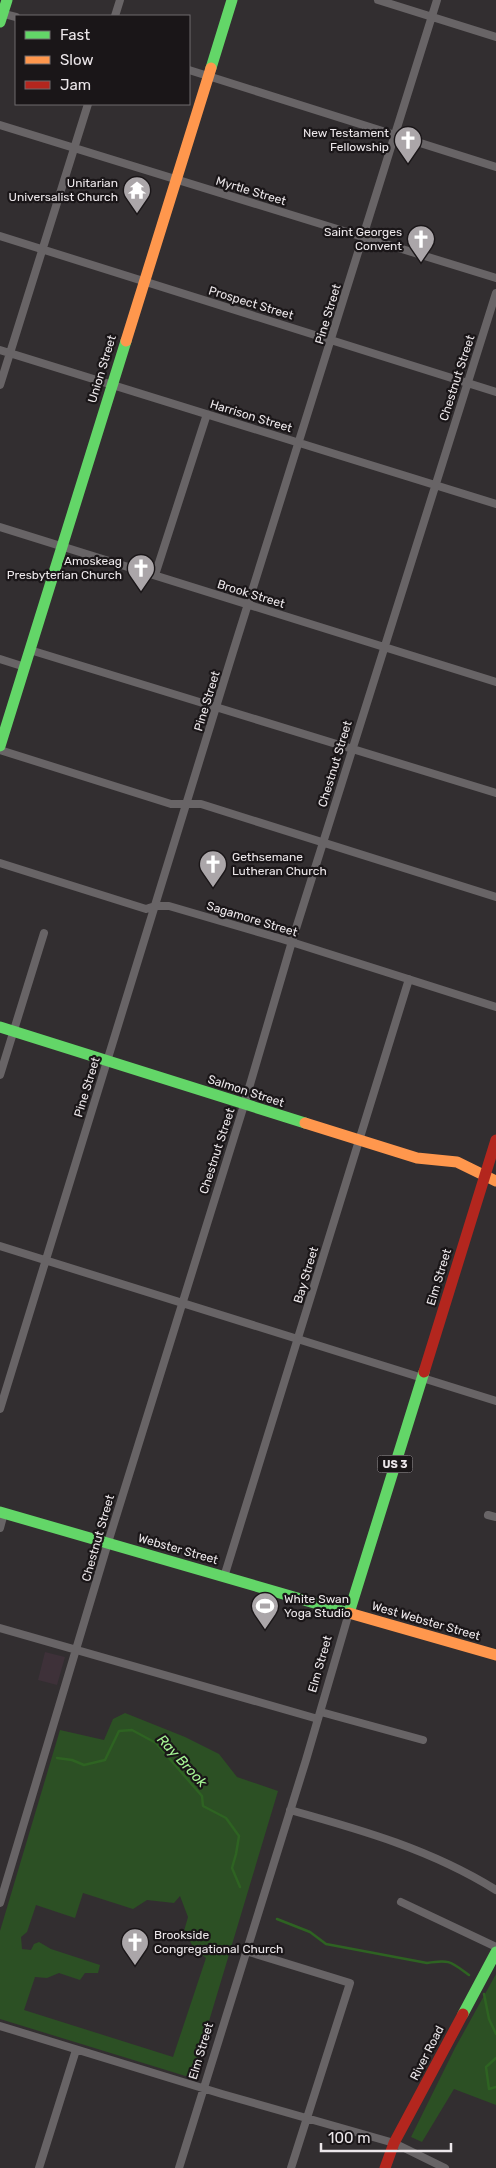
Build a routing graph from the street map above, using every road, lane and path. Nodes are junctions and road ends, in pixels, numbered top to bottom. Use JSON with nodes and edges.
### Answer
{"nodes":[{"id":1,"x":7,"y":0,"type":"edge"},
{"id":2,"x":120,"y":0,"type":"edge"},
{"id":3,"x":232,"y":0,"type":"edge"},
{"id":4,"x":378,"y":0,"type":"edge"},
{"id":5,"x":437,"y":0,"type":"edge"},
{"id":6,"x":115,"y":15,"type":"edge"},
{"id":7,"x":1,"y":16,"type":"edge"},
{"id":8,"x":15,"y":17,"type":"edge"},
{"id":9,"x":432,"y":17,"type":"junction"},
{"id":10,"x":496,"y":37,"type":"edge"},
{"id":11,"x":190,"y":70,"type":"edge"},
{"id":12,"x":208,"y":76,"type":"junction"},
{"id":13,"x":88,"y":105,"type":"edge"},
{"id":14,"x":0,"y":125,"type":"edge"},
{"id":15,"x":396,"y":135,"type":"junction"},
{"id":16,"x":74,"y":148,"type":"junction"},
{"id":17,"x":496,"y":167,"type":"edge"},
{"id":18,"x":175,"y":179,"type":"junction"},
{"id":19,"x":0,"y":236,"type":"edge"},
{"id":20,"x":363,"y":237,"type":"junction"},
{"id":21,"x":42,"y":250,"type":"junction"},
{"id":22,"x":496,"y":278,"type":"edge"},
{"id":23,"x":144,"y":282,"type":"junction"},
{"id":24,"x":496,"y":293,"type":"edge"},
{"id":25,"x":331,"y":340,"type":"junction"},
{"id":26,"x":0,"y":350,"type":"edge"},
{"id":27,"x":10,"y":353,"type":"junction"},
{"id":28,"x":468,"y":383,"type":"junction"},
{"id":29,"x":112,"y":384,"type":"junction"},
{"id":30,"x":0,"y":385,"type":"edge"},
{"id":31,"x":496,"y":392,"type":"edge"},
{"id":32,"x":207,"y":414,"type":"junction"},
{"id":33,"x":300,"y":442,"type":"junction"},
{"id":34,"x":435,"y":485,"type":"junction"},
{"id":35,"x":496,"y":504,"type":"edge"},
{"id":36,"x":0,"y":527,"type":"edge"},
{"id":37,"x":61,"y":546,"type":"junction"},
{"id":38,"x":155,"y":575,"type":"junction"},
{"id":39,"x":249,"y":604,"type":"junction"},
{"id":40,"x":384,"y":647,"type":"junction"},
{"id":41,"x":30,"y":650,"type":"junction"},
{"id":42,"x":0,"y":659,"type":"edge"},
{"id":43,"x":25,"y":667,"type":"junction"},
{"id":44,"x":496,"y":682,"type":"edge"},
{"id":45,"x":216,"y":708,"type":"junction"},
{"id":46,"x":0,"y":746,"type":"edge"},
{"id":47,"x":352,"y":749,"type":"junction"},
{"id":48,"x":0,"y":750,"type":"edge"},
{"id":49,"x":496,"y":793,"type":"edge"},
{"id":50,"x":187,"y":803,"type":"junction"},
{"id":51,"x":323,"y":842,"type":"junction"},
{"id":52,"x":0,"y":863,"type":"edge"},
{"id":53,"x":496,"y":897,"type":"edge"},
{"id":54,"x":155,"y":906,"type":"junction"},
{"id":55,"x":44,"y":933,"type":"dead end"},
{"id":56,"x":292,"y":942,"type":"junction"},
{"id":57,"x":409,"y":979,"type":"junction"},
{"id":58,"x":496,"y":1008,"type":"edge"},
{"id":59,"x":0,"y":1027,"type":"edge"},
{"id":60,"x":13,"y":1031,"type":"junction"},
{"id":61,"x":106,"y":1061,"type":"junction"},
{"id":62,"x":0,"y":1075,"type":"edge"},
{"id":63,"x":244,"y":1104,"type":"junction"},
{"id":64,"x":496,"y":1140,"type":"edge"},
{"id":65,"x":359,"y":1141,"type":"junction"},
{"id":66,"x":492,"y":1178,"type":"edge"},
{"id":67,"x":0,"y":1246,"type":"edge"},
{"id":68,"x":45,"y":1260,"type":"junction"},
{"id":69,"x":181,"y":1303,"type":"junction"},
{"id":70,"x":298,"y":1340,"type":"junction"},
{"id":71,"x":421,"y":1378,"type":"junction"},
{"id":72,"x":496,"y":1401,"type":"edge"},
{"id":73,"x":0,"y":1409,"type":"edge"},
{"id":74,"x":2,"y":1513,"type":"edge"},
{"id":75,"x":0,"y":1528,"type":"edge"},
{"id":76,"x":107,"y":1544,"type":"junction"},
{"id":77,"x":224,"y":1577,"type":"junction"},
{"id":78,"x":349,"y":1613,"type":"junction"},
{"id":79,"x":0,"y":1628,"type":"edge"},
{"id":80,"x":77,"y":1651,"type":"junction"},
{"id":81,"x":496,"y":1655,"type":"edge"},
{"id":82,"x":320,"y":1716,"type":"junction"},
{"id":83,"x":423,"y":1740,"type":"dead end"},
{"id":84,"x":290,"y":1810,"type":"junction"},
{"id":85,"x":496,"y":1890,"type":"edge"},
{"id":86,"x":401,"y":1902,"type":"dead end"},
{"id":87,"x":0,"y":1903,"type":"edge"},
{"id":88,"x":496,"y":1947,"type":"edge"},
{"id":89,"x":246,"y":1951,"type":"junction"},
{"id":90,"x":496,"y":1952,"type":"edge"},
{"id":91,"x":0,"y":2026,"type":"edge"},
{"id":92,"x":76,"y":2050,"type":"junction"},
{"id":93,"x":203,"y":2089,"type":"junction"},
{"id":94,"x":306,"y":2119,"type":"junction"},
{"id":95,"x":394,"y":2143,"type":"junction"},
{"id":96,"x":39,"y":2168,"type":"edge"},
{"id":97,"x":178,"y":2168,"type":"edge"},
{"id":98,"x":291,"y":2168,"type":"edge"},
{"id":99,"x":384,"y":2168,"type":"edge"},
{"id":100,"x":445,"y":2168,"type":"edge"}],
"edges":[{"from":1,"to":7,"type":"street"},
{"from":2,"to":6,"type":"street"},
{"from":3,"to":12,"type":"street","name":"Union Street"},
{"from":4,"to":9,"type":"street"},
{"from":5,"to":9,"type":"street","name":"Pine Street"},
{"from":7,"to":8,"type":"street"},
{"from":9,"to":10,"type":"street"},
{"from":9,"to":15,"type":"street","name":"Pine Street"},
{"from":11,"to":12,"type":"street"},
{"from":12,"to":15,"type":"street"},
{"from":12,"to":18,"type":"street","name":"Union Street"},
{"from":13,"to":16,"type":"street"},
{"from":14,"to":16,"type":"street","name":"Myrtle Street"},
{"from":15,"to":17,"type":"street"},
{"from":15,"to":20,"type":"street","name":"Pine Street"},
{"from":16,"to":18,"type":"street","name":"Myrtle Street"},
{"from":16,"to":21,"type":"street"},
{"from":18,"to":20,"type":"street","name":"Myrtle Street"},
{"from":18,"to":23,"type":"street","name":"Union Street"},
{"from":19,"to":21,"type":"street","name":"Prospect Street"},
{"from":20,"to":22,"type":"street","name":"Myrtle Street"},
{"from":20,"to":25,"type":"street","name":"Pine Street"},
{"from":21,"to":23,"type":"street","name":"Prospect Street"},
{"from":21,"to":27,"type":"street"},
{"from":23,"to":25,"type":"street","name":"Prospect Street"},
{"from":23,"to":29,"type":"street","name":"Union Street"},
{"from":24,"to":28,"type":"street","name":"Chestnut Street"},
{"from":25,"to":28,"type":"street","name":"Prospect Street"},
{"from":25,"to":33,"type":"street","name":"Pine Street"},
{"from":26,"to":27,"type":"street","name":"Harrison Street"},
{"from":27,"to":29,"type":"street","name":"Harrison Street"},
{"from":27,"to":30,"type":"street"},
{"from":28,"to":31,"type":"street","name":"Prospect Street"},
{"from":28,"to":34,"type":"street","name":"Chestnut Street"},
{"from":29,"to":32,"type":"street","name":"Harrison Street"},
{"from":29,"to":37,"type":"street","name":"Union Street"},
{"from":32,"to":33,"type":"street","name":"Harrison Street"},
{"from":32,"to":38,"type":"street"},
{"from":33,"to":34,"type":"street","name":"Harrison Street"},
{"from":33,"to":39,"type":"street","name":"Pine Street"},
{"from":34,"to":35,"type":"street","name":"Harrison Street"},
{"from":34,"to":40,"type":"street","name":"Chestnut Street"},
{"from":36,"to":37,"type":"street","name":"Brook Street"},
{"from":37,"to":38,"type":"street","name":"Brook Street"},
{"from":37,"to":41,"type":"street","name":"Union Street"},
{"from":38,"to":39,"type":"street","name":"Brook Street"},
{"from":39,"to":40,"type":"street","name":"Brook Street"},
{"from":39,"to":45,"type":"street","name":"Pine Street"},
{"from":40,"to":44,"type":"street","name":"Brook Street"},
{"from":40,"to":47,"type":"street","name":"Chestnut Street"},
{"from":41,"to":43,"type":"street","name":"Union Street"},
{"from":41,"to":45,"type":"street"},
{"from":42,"to":43,"type":"street"},
{"from":43,"to":46,"type":"street","name":"Union Street"},
{"from":45,"to":47,"type":"street"},
{"from":45,"to":50,"type":"street","name":"Pine Street"},
{"from":47,"to":49,"type":"street"},
{"from":47,"to":51,"type":"street","name":"Chestnut Street"},
{"from":48,"to":50,"type":"street"},
{"from":50,"to":51,"type":"street"},
{"from":50,"to":54,"type":"street","name":"Pine Street"},
{"from":51,"to":53,"type":"street"},
{"from":51,"to":56,"type":"street","name":"Chestnut Street"},
{"from":52,"to":54,"type":"street","name":"Sagamore Street"},
{"from":54,"to":56,"type":"street","name":"Sagamore Street"},
{"from":54,"to":61,"type":"street","name":"Pine Street"},
{"from":55,"to":60,"type":"street"},
{"from":56,"to":57,"type":"street","name":"Sagamore Street"},
{"from":56,"to":63,"type":"street","name":"Chestnut Street"},
{"from":57,"to":58,"type":"street","name":"Sagamore Street"},
{"from":57,"to":65,"type":"street","name":"Bay Street"},
{"from":59,"to":60,"type":"street","name":"Salmon Street"},
{"from":60,"to":61,"type":"street","name":"Salmon Street"},
{"from":60,"to":62,"type":"street"},
{"from":61,"to":63,"type":"street","name":"Salmon Street"},
{"from":61,"to":68,"type":"street","name":"Pine Street"},
{"from":63,"to":65,"type":"street","name":"Salmon Street"},
{"from":63,"to":69,"type":"street","name":"Chestnut Street"},
{"from":64,"to":66,"type":"street","name":"Elm Street","number":"US 3"},
{"from":65,"to":66,"type":"street","name":"Salmon Street"},
{"from":65,"to":70,"type":"street","name":"Bay Street"},
{"from":66,"to":71,"type":"street","name":"Elm Street","number":"US 3"},
{"from":67,"to":68,"type":"street"},
{"from":68,"to":69,"type":"street"},
{"from":68,"to":73,"type":"street","name":"Pine Street"},
{"from":69,"to":70,"type":"street"},
{"from":69,"to":76,"type":"street","name":"Chestnut Street"},
{"from":70,"to":71,"type":"street"},
{"from":70,"to":77,"type":"street","name":"Bay Street"},
{"from":71,"to":72,"type":"street"},
{"from":71,"to":78,"type":"street","name":"Elm Street","number":"US 3"},
{"from":74,"to":75,"type":"street"},
{"from":74,"to":76,"type":"street","name":"Webster Street"},
{"from":76,"to":77,"type":"street","name":"Webster Street"},
{"from":76,"to":80,"type":"street","name":"Chestnut Street"},
{"from":77,"to":78,"type":"street","name":"Webster Street"},
{"from":78,"to":81,"type":"street","name":"West Webster Street"},
{"from":78,"to":82,"type":"street","name":"Elm Street"},
{"from":79,"to":80,"type":"street"},
{"from":80,"to":82,"type":"street"},
{"from":80,"to":87,"type":"street","name":"Chestnut Street"},
{"from":82,"to":83,"type":"street"},
{"from":82,"to":84,"type":"street","name":"Elm Street"},
{"from":84,"to":85,"type":"street"},
{"from":84,"to":89,"type":"street","name":"Elm Street"},
{"from":86,"to":88,"type":"street"},
{"from":89,"to":93,"type":"street","name":"Elm Street"},
{"from":89,"to":94,"type":"street"},
{"from":90,"to":95,"type":"street","name":"River Road"},
{"from":91,"to":92,"type":"street"},
{"from":92,"to":93,"type":"street"},
{"from":92,"to":96,"type":"street"},
{"from":93,"to":94,"type":"street"},
{"from":93,"to":97,"type":"street","name":"Elm Street"},
{"from":94,"to":95,"type":"street"},
{"from":94,"to":98,"type":"street"},
{"from":95,"to":99,"type":"street","name":"River Road"},
{"from":95,"to":100,"type":"street"}]}
